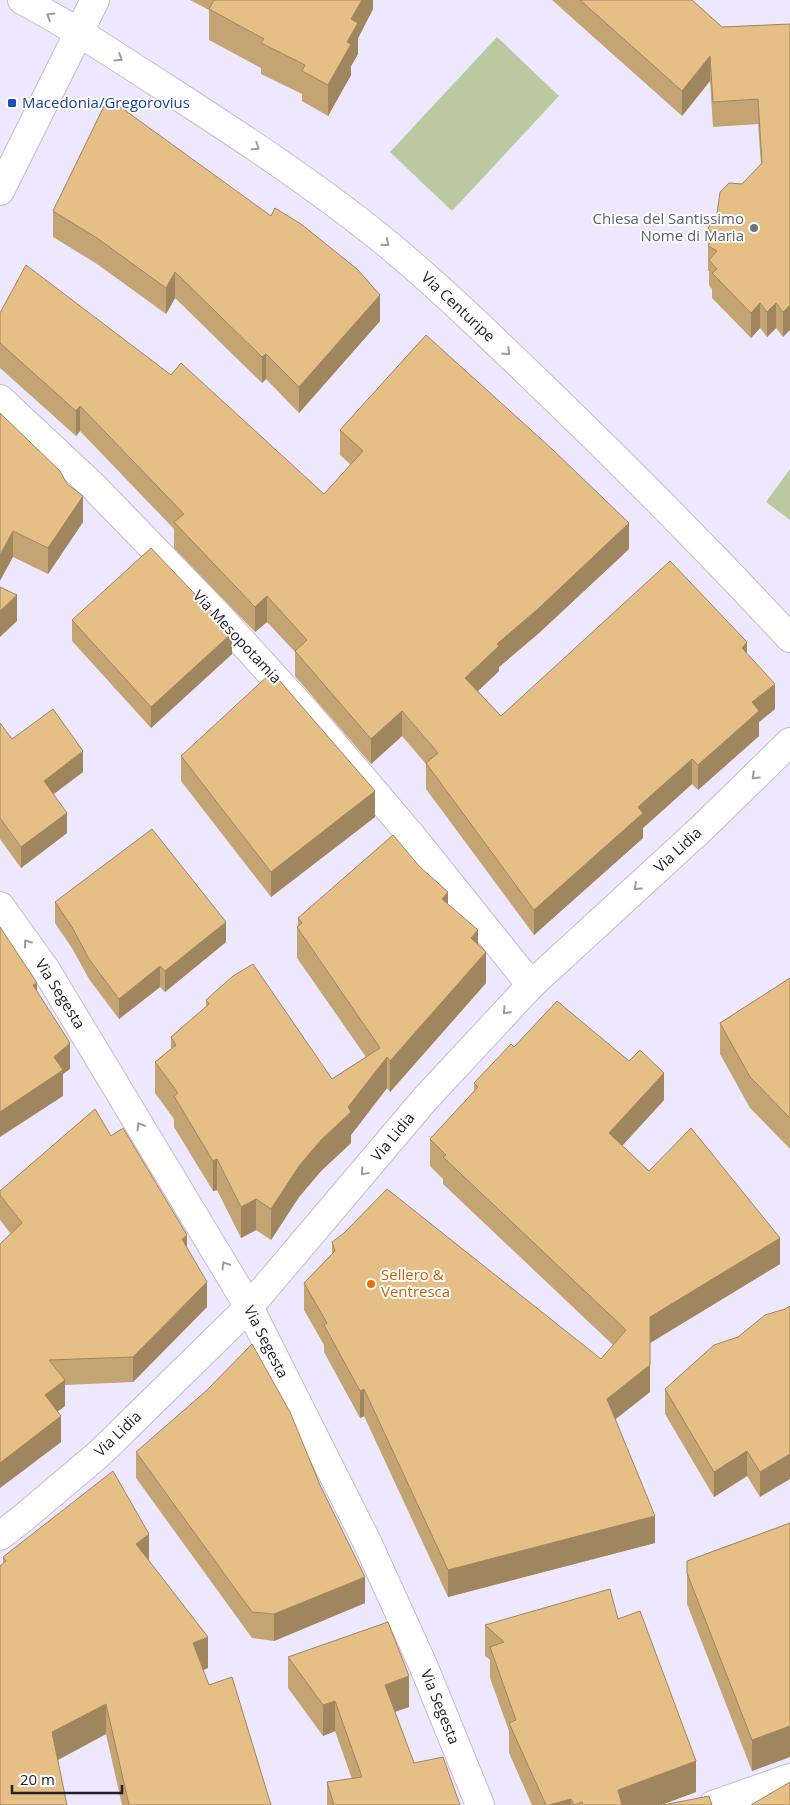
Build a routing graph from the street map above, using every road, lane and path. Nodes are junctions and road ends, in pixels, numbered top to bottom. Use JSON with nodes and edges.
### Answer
{"nodes":[{"id":1,"x":22,"y":0,"type":"edge"},
{"id":2,"x":95,"y":0,"type":"edge"},
{"id":3,"x":78,"y":32,"type":"junction"},
{"id":4,"x":0,"y":191,"type":"edge"},
{"id":5,"x":0,"y":400,"type":"edge"},
{"id":6,"x":790,"y":638,"type":"edge"},
{"id":7,"x":790,"y":742,"type":"edge"},
{"id":8,"x":0,"y":906,"type":"edge"},
{"id":9,"x":530,"y":985,"type":"junction"},
{"id":10,"x":249,"y":1307,"type":"junction"},
{"id":11,"x":0,"y":1536,"type":"edge"},
{"id":12,"x":790,"y":1778,"type":"edge"},
{"id":13,"x":480,"y":1805,"type":"edge"},
{"id":14,"x":713,"y":1805,"type":"edge"}],
"edges":[{"from":3,"to":1,"type":"street","name":"Via Centuripe","one_way":true},
{"from":2,"to":3,"type":"street"},
{"from":3,"to":4,"type":"street"},
{"from":3,"to":6,"type":"street","name":"Via Centuripe","one_way":true},
{"from":5,"to":9,"type":"street","name":"Via Mesopotamia"},
{"from":7,"to":9,"type":"street","name":"Via Lidia","one_way":true},
{"from":10,"to":8,"type":"street","name":"Via Segesta","one_way":true},
{"from":9,"to":10,"type":"street","name":"Via Lidia","one_way":true},
{"from":10,"to":11,"type":"street","name":"Via Lidia"},
{"from":10,"to":13,"type":"street","name":"Via Segesta"},
{"from":12,"to":14,"type":"street"}]}
